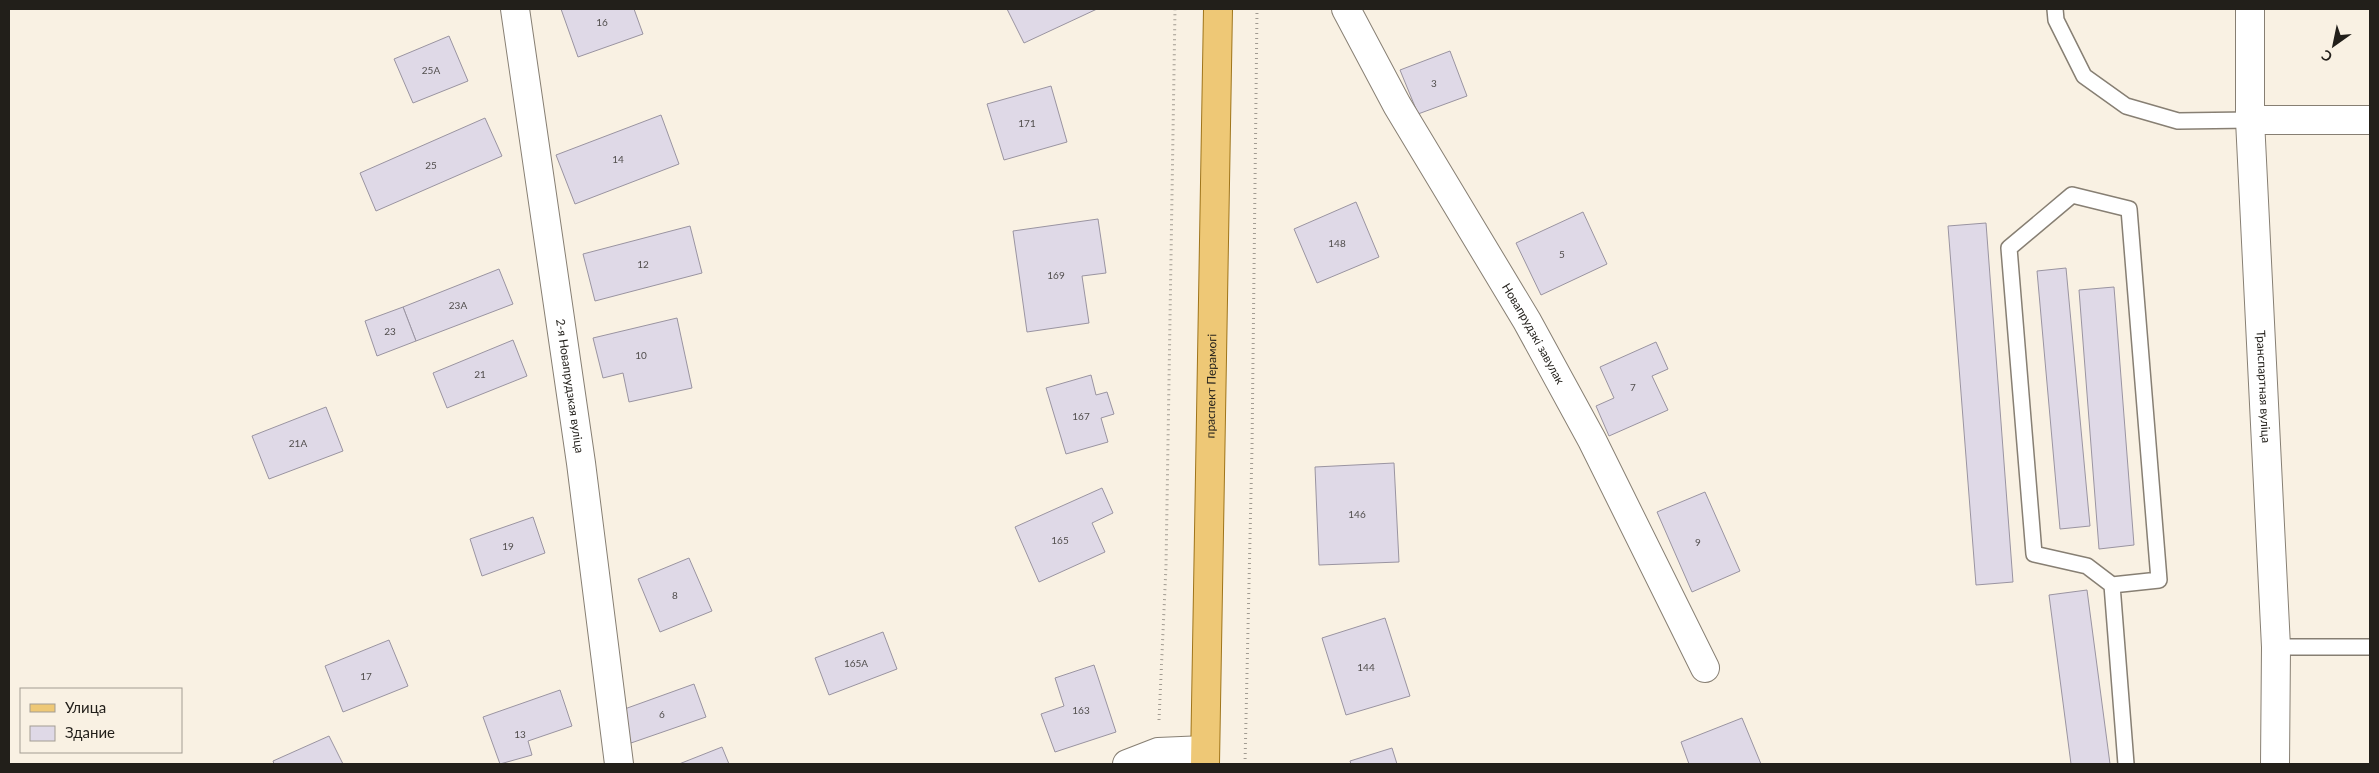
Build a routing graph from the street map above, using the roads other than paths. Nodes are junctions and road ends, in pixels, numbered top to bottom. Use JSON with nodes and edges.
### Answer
{"nodes":[{"id":1,"x":515,"y":9,"type":"edge"},
{"id":2,"x":1218,"y":9,"type":"edge"},
{"id":3,"x":1346,"y":9,"type":"edge"},
{"id":4,"x":2055,"y":9,"type":"edge"},
{"id":5,"x":2250,"y":9,"type":"edge"},
{"id":6,"x":2250,"y":120,"type":"junction"},
{"id":7,"x":2370,"y":120,"type":"edge"},
{"id":8,"x":2112,"y":585,"type":"junction"},
{"id":9,"x":2276,"y":647,"type":"junction"},
{"id":10,"x":2370,"y":647,"type":"edge"},
{"id":11,"x":1705,"y":668,"type":"dead end"},
{"id":12,"x":1205,"y":757,"type":"edge"},
{"id":13,"x":619,"y":764,"type":"edge"},
{"id":14,"x":1127,"y":764,"type":"edge"},
{"id":15,"x":2126,"y":764,"type":"edge"},
{"id":16,"x":2275,"y":764,"type":"edge"}],
"edges":[{"from":1,"to":13,"type":"street","name":"2-я Новапрудзкая вуліца"},
{"from":2,"to":12,"type":"main road","name":"праспект Перамогі"},
{"from":3,"to":11,"type":"street","name":"Новапрудзкі завулак"},
{"from":4,"to":6,"type":"lane"},
{"from":5,"to":6,"type":"street","name":"Транспартная вуліца"},
{"from":6,"to":7,"type":"street"},
{"from":6,"to":9,"type":"street","name":"Транспартная вуліца"},
{"from":8,"to":8,"type":"lane"},
{"from":8,"to":15,"type":"lane"},
{"from":9,"to":10,"type":"lane"},
{"from":9,"to":16,"type":"street","name":"Транспартная вуліца"},
{"from":12,"to":14,"type":"street"}]}
